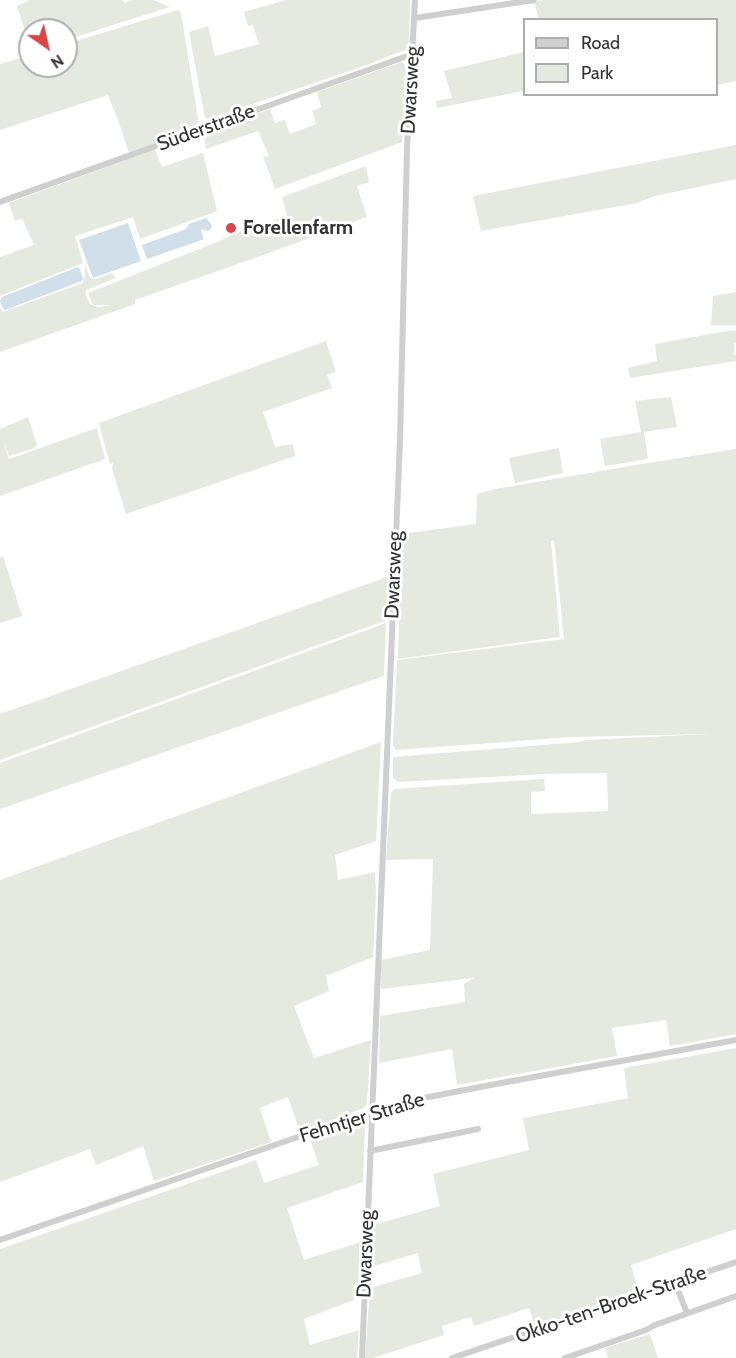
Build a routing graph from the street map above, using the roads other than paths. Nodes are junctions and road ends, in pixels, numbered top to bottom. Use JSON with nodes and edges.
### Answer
{"nodes":[{"id":1,"x":415,"y":0,"type":"edge"},
{"id":2,"x":534,"y":0,"type":"edge"},
{"id":3,"x":415,"y":18,"type":"junction"},
{"id":4,"x":413,"y":54,"type":"junction"},
{"id":5,"x":0,"y":202,"type":"edge"},
{"id":6,"x":736,"y":1040,"type":"edge"},
{"id":7,"x":371,"y":1112,"type":"junction"},
{"id":8,"x":478,"y":1129,"type":"dead end"},
{"id":9,"x":370,"y":1151,"type":"junction"},
{"id":10,"x":0,"y":1240,"type":"edge"},
{"id":11,"x":736,"y":1262,"type":"edge"},
{"id":12,"x":675,"y":1283,"type":"junction"},
{"id":13,"x":736,"y":1296,"type":"edge"},
{"id":14,"x":687,"y":1313,"type":"junction"},
{"id":15,"x":362,"y":1358,"type":"edge"},
{"id":16,"x":452,"y":1358,"type":"edge"},
{"id":17,"x":566,"y":1358,"type":"edge"}],
"edges":[{"from":1,"to":3,"type":"street","name":"Dwarsweg"},
{"from":2,"to":3,"type":"street"},
{"from":3,"to":4,"type":"street","name":"Dwarsweg"},
{"from":4,"to":5,"type":"street","name":"Süderstraße"},
{"from":4,"to":7,"type":"street","name":"Dwarsweg"},
{"from":6,"to":7,"type":"street","name":"Fehntjer Straße"},
{"from":7,"to":9,"type":"street","name":"Dwarsweg"},
{"from":7,"to":10,"type":"street","name":"Fehntjer Straße"},
{"from":8,"to":9,"type":"street"},
{"from":9,"to":15,"type":"street","name":"Dwarsweg"},
{"from":11,"to":12,"type":"street","name":"Okko-ten-Broek-Straße"},
{"from":12,"to":14,"type":"street"},
{"from":12,"to":16,"type":"street","name":"Okko-ten-Broek-Straße"},
{"from":13,"to":14,"type":"street"},
{"from":14,"to":17,"type":"street"}]}
